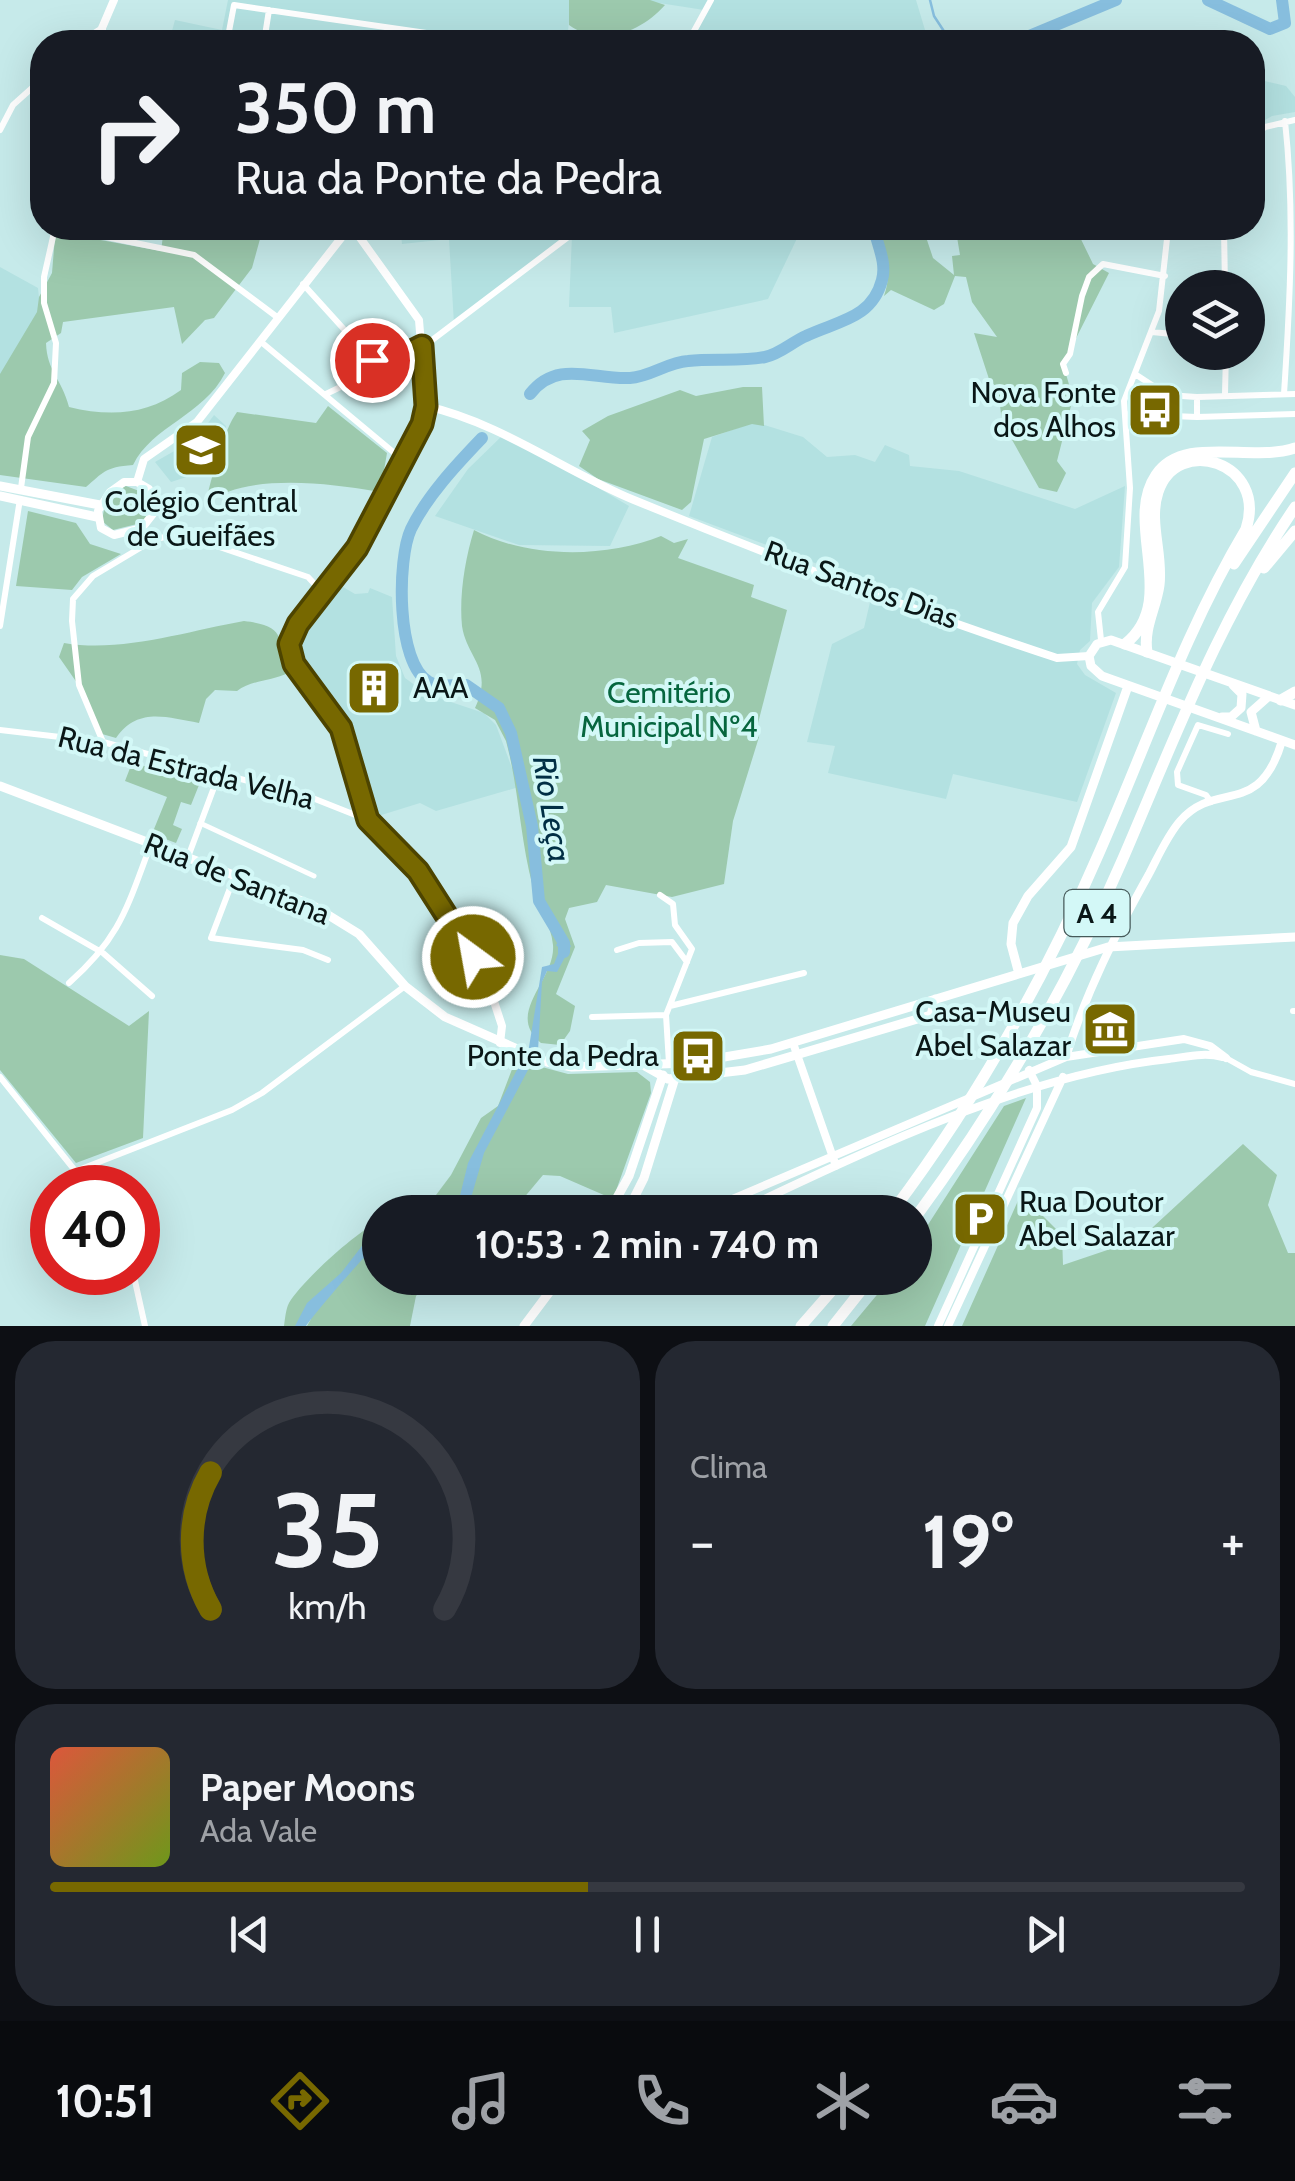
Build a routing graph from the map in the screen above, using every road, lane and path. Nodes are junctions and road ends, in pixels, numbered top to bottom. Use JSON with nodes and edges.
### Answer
{"nodes":[{"id":1,"x":114,"y":0,"type":"edge"},
{"id":2,"x":711,"y":0,"type":"edge"},
{"id":3,"x":268,"y":10,"type":"junction"},
{"id":4,"x":102,"y":28,"type":"joint"},
{"id":5,"x":99,"y":30,"type":"edge"},
{"id":6,"x":229,"y":30,"type":"edge"},
{"id":7,"x":266,"y":30,"type":"edge"},
{"id":8,"x":406,"y":30,"type":"edge"},
{"id":9,"x":695,"y":30,"type":"edge"},
{"id":10,"x":30,"y":89,"type":"edge"},
{"id":11,"x":1295,"y":120,"type":"edge"},
{"id":12,"x":1285,"y":122,"type":"junction"},
{"id":13,"x":1265,"y":128,"type":"edge"},
{"id":14,"x":0,"y":130,"type":"edge"},
{"id":15,"x":55,"y":240,"type":"edge"},
{"id":16,"x":121,"y":240,"type":"edge"},
{"id":17,"x":341,"y":240,"type":"edge"},
{"id":18,"x":360,"y":240,"type":"edge"},
{"id":19,"x":564,"y":240,"type":"edge"},
{"id":20,"x":1167,"y":240,"type":"edge"},
{"id":21,"x":1224,"y":240,"type":"edge"},
{"id":22,"x":1165,"y":270,"type":"edge"},
{"id":23,"x":1225,"y":270,"type":"edge"},
{"id":24,"x":1165,"y":276,"type":"joint"},
{"id":25,"x":303,"y":284,"type":"junction"},
{"id":26,"x":277,"y":316,"type":"junction"},
{"id":27,"x":1152,"y":332,"type":"junction"},
{"id":28,"x":1165,"y":334,"type":"edge"},
{"id":29,"x":260,"y":341,"type":"junction"},
{"id":30,"x":422,"y":346,"type":"junction"},
{"id":31,"x":379,"y":368,"type":"junction"},
{"id":32,"x":1226,"y":370,"type":"edge"},
{"id":33,"x":1066,"y":373,"type":"dead end"},
{"id":34,"x":1135,"y":374,"type":"junction"},
{"id":35,"x":326,"y":394,"type":"junction"},
{"id":36,"x":1225,"y":394,"type":"junction"},
{"id":37,"x":1284,"y":394,"type":"junction"},
{"id":38,"x":1295,"y":394,"type":"edge"},
{"id":39,"x":1198,"y":397,"type":"junction"},
{"id":40,"x":426,"y":406,"type":"junction"},
{"id":41,"x":1125,"y":414,"type":"junction"},
{"id":42,"x":1295,"y":414,"type":"edge"},
{"id":43,"x":1197,"y":417,"type":"junction"},
{"id":44,"x":1295,"y":448,"type":"edge"},
{"id":45,"x":404,"y":461,"type":"junction"},
{"id":46,"x":1295,"y":473,"type":"edge"},
{"id":47,"x":137,"y":482,"type":"junction"},
{"id":48,"x":0,"y":486,"type":"edge"},
{"id":49,"x":21,"y":493,"type":"junction"},
{"id":50,"x":0,"y":496,"type":"edge"},
{"id":51,"x":100,"y":505,"type":"junction"},
{"id":52,"x":1295,"y":507,"type":"edge"},
{"id":53,"x":97,"y":517,"type":"junction"},
{"id":54,"x":1295,"y":531,"type":"edge"},
{"id":55,"x":129,"y":533,"type":"junction"},
{"id":56,"x":137,"y":549,"type":"junction"},
{"id":57,"x":1246,"y":584,"type":"junction"},
{"id":58,"x":324,"y":593,"type":"junction"},
{"id":59,"x":1204,"y":610,"type":"junction"},
{"id":60,"x":0,"y":626,"type":"edge"},
{"id":61,"x":1101,"y":640,"type":"junction"},
{"id":62,"x":1125,"y":644,"type":"junction"},
{"id":63,"x":1150,"y":653,"type":"junction"},
{"id":64,"x":1089,"y":656,"type":"junction"},
{"id":65,"x":1226,"y":680,"type":"junction"},
{"id":66,"x":1133,"y":687,"type":"junction"},
{"id":67,"x":1295,"y":692,"type":"edge"},
{"id":68,"x":1275,"y":698,"type":"junction"},
{"id":69,"x":1295,"y":705,"type":"edge"},
{"id":70,"x":1215,"y":716,"type":"junction"},
{"id":71,"x":0,"y":730,"type":"edge"},
{"id":72,"x":1256,"y":731,"type":"junction"},
{"id":73,"x":1228,"y":734,"type":"dead end"},
{"id":74,"x":1282,"y":740,"type":"junction"},
{"id":75,"x":103,"y":742,"type":"junction"},
{"id":76,"x":1295,"y":745,"type":"edge"},
{"id":77,"x":220,"y":773,"type":"junction"},
{"id":78,"x":0,"y":786,"type":"edge"},
{"id":79,"x":1212,"y":803,"type":"junction"},
{"id":80,"x":368,"y":820,"type":"junction"},
{"id":81,"x":200,"y":823,"type":"junction"},
{"id":82,"x":152,"y":842,"type":"junction"},
{"id":83,"x":188,"y":857,"type":"junction"},
{"id":84,"x":235,"y":876,"type":"junction"},
{"id":85,"x":314,"y":876,"type":"dead end"},
{"id":86,"x":660,"y":896,"type":"dead end"},
{"id":87,"x":42,"y":918,"type":"dead end"},
{"id":88,"x":1295,"y":937,"type":"edge"},
{"id":89,"x":1108,"y":947,"type":"junction"},
{"id":90,"x":617,"y":950,"type":"dead end"},
{"id":91,"x":103,"y":953,"type":"junction"},
{"id":92,"x":328,"y":960,"type":"dead end"},
{"id":93,"x":687,"y":962,"type":"junction"},
{"id":94,"x":1024,"y":972,"type":"junction"},
{"id":95,"x":804,"y":973,"type":"dead end"},
{"id":96,"x":69,"y":983,"type":"dead end"},
{"id":97,"x":405,"y":986,"type":"junction"},
{"id":98,"x":152,"y":996,"type":"dead end"},
{"id":99,"x":935,"y":999,"type":"junction"},
{"id":100,"x":668,"y":1011,"type":"junction"},
{"id":101,"x":592,"y":1017,"type":"dead end"},
{"id":102,"x":500,"y":1042,"type":"junction"},
{"id":103,"x":794,"y":1043,"type":"junction"},
{"id":104,"x":1107,"y":1052,"type":"junction"},
{"id":105,"x":797,"y":1056,"type":"junction"},
{"id":106,"x":1066,"y":1057,"type":"junction"},
{"id":107,"x":1226,"y":1058,"type":"junction"},
{"id":108,"x":667,"y":1068,"type":"junction"},
{"id":109,"x":1108,"y":1068,"type":"junction"},
{"id":110,"x":1029,"y":1070,"type":"junction"},
{"id":111,"x":0,"y":1077,"type":"edge"},
{"id":112,"x":676,"y":1077,"type":"junction"},
{"id":113,"x":1063,"y":1077,"type":"junction"},
{"id":114,"x":1295,"y":1084,"type":"edge"},
{"id":115,"x":1033,"y":1085,"type":"junction"},
{"id":116,"x":830,"y":1155,"type":"junction"},
{"id":117,"x":71,"y":1165,"type":"edge"},
{"id":118,"x":91,"y":1165,"type":"edge"},
{"id":119,"x":836,"y":1166,"type":"junction"},
{"id":120,"x":619,"y":1195,"type":"edge"},
{"id":121,"x":634,"y":1195,"type":"edge"},
{"id":122,"x":741,"y":1195,"type":"edge"},
{"id":123,"x":774,"y":1195,"type":"edge"},
{"id":124,"x":904,"y":1195,"type":"edge"},
{"id":125,"x":931,"y":1195,"type":"edge"},
{"id":126,"x":138,"y":1295,"type":"edge"},
{"id":127,"x":547,"y":1295,"type":"edge"},
{"id":128,"x":827,"y":1295,"type":"edge"},
{"id":129,"x":858,"y":1295,"type":"edge"},
{"id":130,"x":145,"y":1326,"type":"edge"},
{"id":131,"x":524,"y":1326,"type":"edge"},
{"id":132,"x":801,"y":1326,"type":"edge"},
{"id":133,"x":834,"y":1326,"type":"edge"},
{"id":134,"x":938,"y":1326,"type":"edge"},
{"id":135,"x":948,"y":1326,"type":"edge"}],
"edges":[{"from":1,"to":4,"type":"street"},
{"from":2,"to":9,"type":"street"},
{"from":3,"to":6,"type":"street"},
{"from":3,"to":7,"type":"street"},
{"from":3,"to":8,"type":"street"},
{"from":4,"to":5,"type":"street"},
{"from":10,"to":14,"type":"street"},
{"from":11,"to":12,"type":"street"},
{"from":12,"to":13,"type":"street"},
{"from":12,"to":37,"type":"street"},
{"from":15,"to":49,"type":"street"},
{"from":16,"to":26,"type":"street"},
{"from":17,"to":25,"type":"street"},
{"from":18,"to":30,"type":"street"},
{"from":19,"to":30,"type":"street"},
{"from":20,"to":22,"type":"street"},
{"from":21,"to":23,"type":"street"},
{"from":24,"to":27,"type":"street"},
{"from":24,"to":33,"type":"street"},
{"from":25,"to":26,"type":"street"},
{"from":25,"to":31,"type":"street"},
{"from":26,"to":29,"type":"street"},
{"from":27,"to":28,"type":"street"},
{"from":27,"to":34,"type":"street"},
{"from":29,"to":35,"type":"street"},
{"from":29,"to":47,"type":"street"},
{"from":30,"to":31,"type":"street"},
{"from":30,"to":40,"type":"street"},
{"from":31,"to":35,"type":"street"},
{"from":32,"to":36,"type":"street"},
{"from":34,"to":39,"type":"street"},
{"from":34,"to":41,"type":"street"},
{"from":35,"to":45,"type":"street"},
{"from":36,"to":37,"type":"street"},
{"from":36,"to":39,"type":"street"},
{"from":37,"to":38,"type":"street"},
{"from":39,"to":43,"type":"street"},
{"from":40,"to":45,"type":"street"},
{"from":40,"to":64,"type":"street","name":"Rua Santos Dias"},
{"from":41,"to":43,"type":"street"},
{"from":41,"to":61,"type":"street"},
{"from":42,"to":43,"type":"street"},
{"from":44,"to":62,"type":"highway"},
{"from":45,"to":58,"type":"street"},
{"from":46,"to":59,"type":"highway","number":"A 4"},
{"from":47,"to":51,"type":"street"},
{"from":47,"to":55,"type":"street"},
{"from":48,"to":49,"type":"main road"},
{"from":49,"to":50,"type":"main road"},
{"from":49,"to":51,"type":"main road"},
{"from":49,"to":53,"type":"main road"},
{"from":49,"to":60,"type":"street"},
{"from":51,"to":53,"type":"street"},
{"from":52,"to":57,"type":"highway","number":"A 4"},
{"from":53,"to":55,"type":"street"},
{"from":54,"to":57,"type":"highway"},
{"from":55,"to":56,"type":"street"},
{"from":56,"to":58,"type":"street"},
{"from":56,"to":75,"type":"street"},
{"from":57,"to":125,"type":"highway","number":"A 4"},
{"from":58,"to":80,"type":"street"},
{"from":59,"to":63,"type":"highway"},
{"from":59,"to":124,"type":"highway","number":"A 4"},
{"from":61,"to":62,"type":"main road"},
{"from":61,"to":64,"type":"main road"},
{"from":62,"to":63,"type":"main road"},
{"from":63,"to":65,"type":"main road"},
{"from":64,"to":66,"type":"main road"},
{"from":65,"to":68,"type":"main road"},
{"from":65,"to":70,"type":"main road"},
{"from":66,"to":70,"type":"main road"},
{"from":66,"to":94,"type":"main road"},
{"from":67,"to":68,"type":"highway"},
{"from":68,"to":69,"type":"main road"},
{"from":68,"to":72,"type":"main road"},
{"from":70,"to":72,"type":"main road"},
{"from":71,"to":75,"type":"street","name":"Rua da Estrada Velha"},
{"from":72,"to":74,"type":"main road"},
{"from":73,"to":79,"type":"street"},
{"from":74,"to":76,"type":"main road"},
{"from":74,"to":79,"type":"street"},
{"from":75,"to":77,"type":"street","name":"Rua da Estrada Velha"},
{"from":77,"to":80,"type":"street","name":"Rua da Estrada Velha"},
{"from":77,"to":81,"type":"street"},
{"from":78,"to":82,"type":"main road","name":"Rua de Santana"},
{"from":79,"to":89,"type":"street"},
{"from":80,"to":102,"type":"street"},
{"from":81,"to":83,"type":"street"},
{"from":81,"to":85,"type":"street"},
{"from":82,"to":83,"type":"main road","name":"Rua de Santana"},
{"from":82,"to":91,"type":"street"},
{"from":83,"to":84,"type":"main road","name":"Rua de Santana"},
{"from":84,"to":92,"type":"street"},
{"from":84,"to":97,"type":"main road","name":"Rua de Santana"},
{"from":86,"to":93,"type":"street"},
{"from":87,"to":91,"type":"street"},
{"from":88,"to":89,"type":"main road"},
{"from":89,"to":94,"type":"main road"},
{"from":89,"to":106,"type":"street"},
{"from":90,"to":93,"type":"street"},
{"from":91,"to":96,"type":"street"},
{"from":91,"to":98,"type":"street"},
{"from":93,"to":100,"type":"street"},
{"from":94,"to":99,"type":"main road"},
{"from":95,"to":100,"type":"street"},
{"from":97,"to":102,"type":"main road","name":"Rua de Santana"},
{"from":97,"to":118,"type":"street"},
{"from":99,"to":103,"type":"main road"},
{"from":99,"to":105,"type":"main road"},
{"from":100,"to":101,"type":"street"},
{"from":100,"to":108,"type":"street"},
{"from":102,"to":108,"type":"main road","name":"Rua de Santana"},
{"from":103,"to":105,"type":"street"},
{"from":103,"to":108,"type":"main road"},
{"from":104,"to":106,"type":"street"},
{"from":104,"to":107,"type":"street"},
{"from":104,"to":109,"type":"street"},
{"from":105,"to":112,"type":"main road"},
{"from":105,"to":116,"type":"street"},
{"from":106,"to":110,"type":"street"},
{"from":107,"to":109,"type":"street"},
{"from":107,"to":114,"type":"street"},
{"from":108,"to":112,"type":"main road"},
{"from":108,"to":120,"type":"main road"},
{"from":109,"to":113,"type":"street"},
{"from":110,"to":115,"type":"street"},
{"from":110,"to":116,"type":"street"},
{"from":111,"to":117,"type":"street"},
{"from":112,"to":121,"type":"main road"},
{"from":113,"to":115,"type":"street"},
{"from":113,"to":135,"type":"street"},
{"from":115,"to":119,"type":"street"},
{"from":115,"to":134,"type":"street"},
{"from":116,"to":119,"type":"street"},
{"from":116,"to":122,"type":"street"},
{"from":119,"to":123,"type":"street"},
{"from":126,"to":130,"type":"street"},
{"from":127,"to":131,"type":"main road"},
{"from":128,"to":132,"type":"highway"},
{"from":129,"to":133,"type":"highway"}]}
